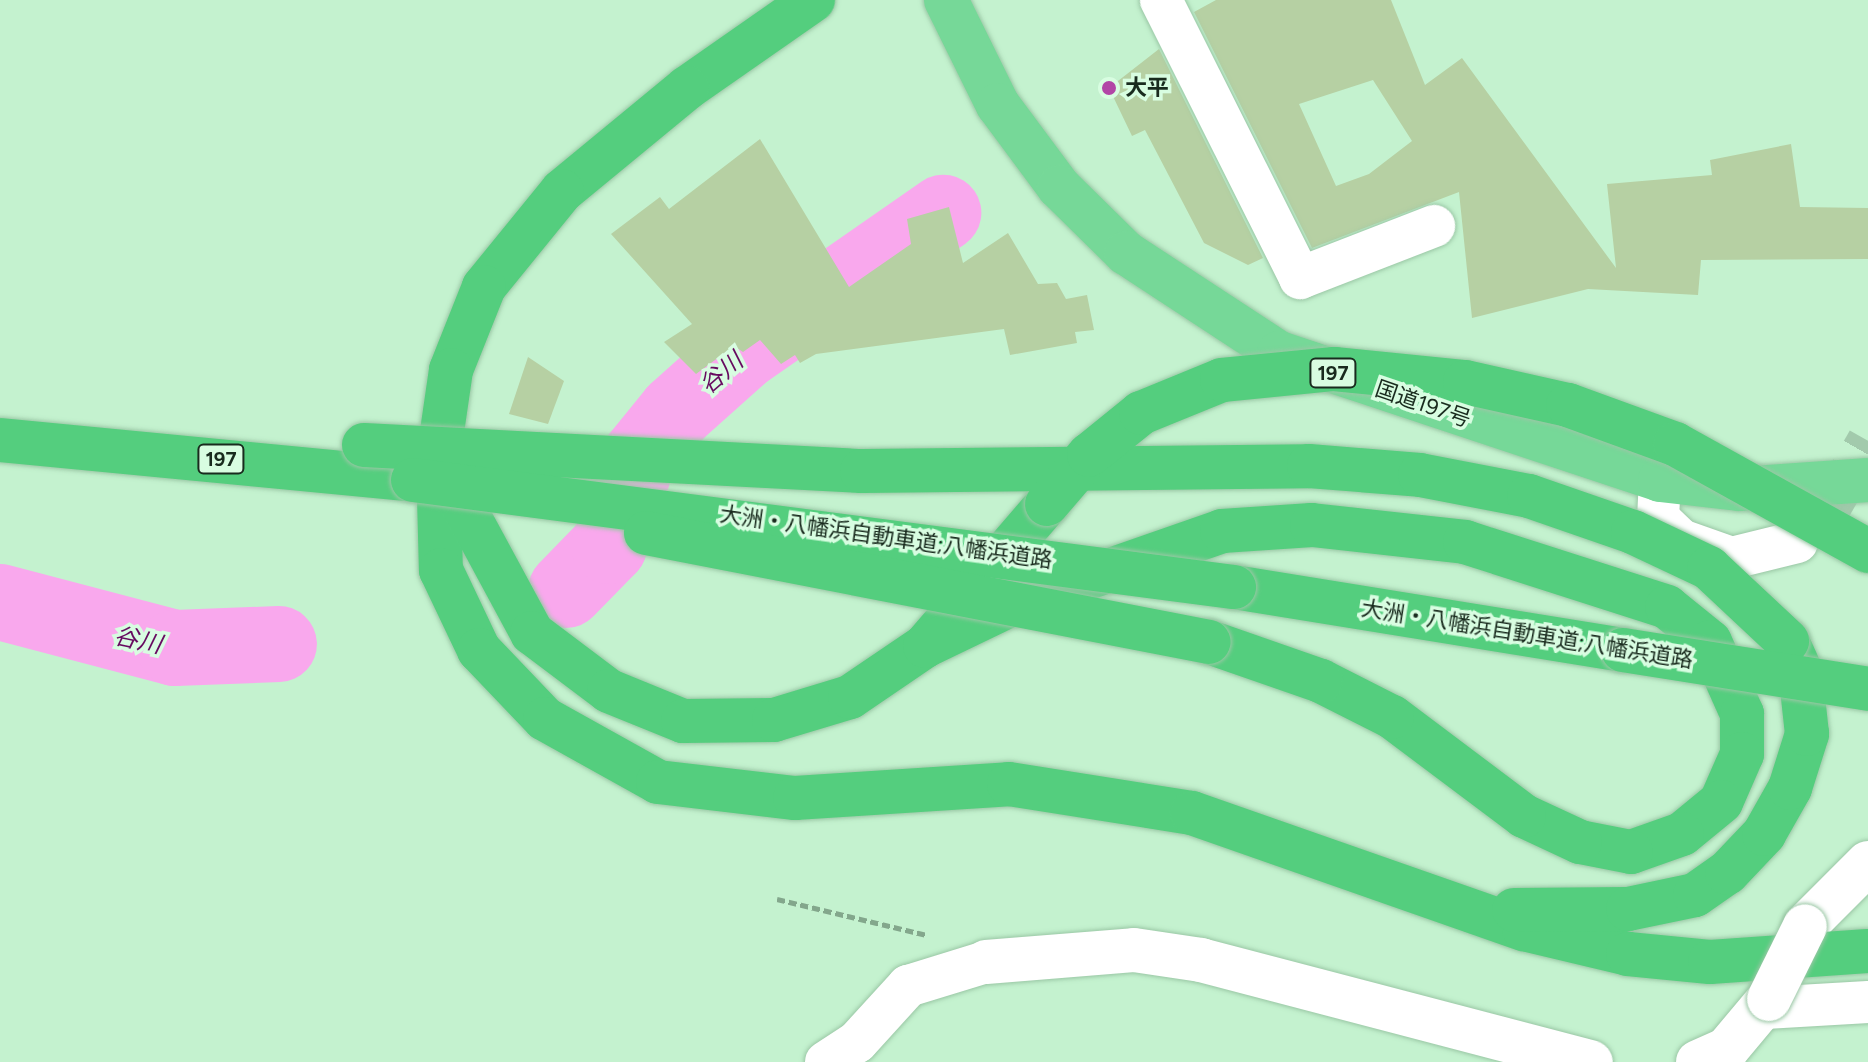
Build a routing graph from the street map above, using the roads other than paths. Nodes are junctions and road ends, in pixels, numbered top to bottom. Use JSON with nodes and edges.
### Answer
{"nodes":[{"id":1,"x":813,"y":0,"type":"edge"},
{"id":2,"x":946,"y":0,"type":"edge"},
{"id":3,"x":1161,"y":0,"type":"edge"},
{"id":4,"x":1434,"y":226,"type":"dead end"},
{"id":5,"x":0,"y":440,"type":"edge"},
{"id":6,"x":360,"y":459,"type":"junction"},
{"id":7,"x":426,"y":469,"type":"junction"},
{"id":8,"x":1660,"y":480,"type":"junction"},
{"id":9,"x":1868,"y":480,"type":"edge"},
{"id":10,"x":1797,"y":542,"type":"dead end"},
{"id":11,"x":1868,"y":551,"type":"edge"},
{"id":12,"x":925,"y":646,"type":"junction"},
{"id":13,"x":1777,"y":657,"type":"junction"},
{"id":14,"x":1868,"y":689,"type":"edge"},
{"id":15,"x":1868,"y":863,"type":"edge"},
{"id":16,"x":1473,"y":911,"type":"junction"},
{"id":17,"x":1868,"y":951,"type":"edge"},
{"id":18,"x":986,"y":962,"type":"joint"},
{"id":19,"x":1868,"y":1002,"type":"edge"},
{"id":20,"x":1767,"y":1004,"type":"junction"},
{"id":21,"x":826,"y":1062,"type":"edge"},
{"id":22,"x":1591,"y":1062,"type":"edge"},
{"id":23,"x":1698,"y":1062,"type":"edge"}],
"edges":[{"from":1,"to":7,"type":"highway"},
{"from":2,"to":8,"type":"highway","name":"国道197号","number":"197"},
{"from":3,"to":4,"type":"street"},
{"from":5,"to":6,"type":"highway"},
{"from":6,"to":7,"type":"highway","name":"大洲・八幡浜自動車道;八幡浜道路"},
{"from":6,"to":13,"type":"highway","bridge":true},
{"from":7,"to":12,"type":"highway"},
{"from":7,"to":12,"type":"highway","bridge":true},
{"from":7,"to":13,"type":"highway","name":"大洲・八幡浜自動車道;八幡浜道路","bridge":true},
{"from":7,"to":16,"type":"highway"},
{"from":8,"to":9,"type":"highway","name":"国道197号","number":"197"},
{"from":8,"to":10,"type":"street"},
{"from":11,"to":12,"type":"highway","bridge":true},
{"from":13,"to":14,"type":"highway","name":"大洲・八幡浜自動車道;八幡浜道路","bridge":true},
{"from":13,"to":16,"type":"highway"},
{"from":15,"to":20,"type":"street","bridge":true},
{"from":16,"to":17,"type":"highway"},
{"from":18,"to":21,"type":"street"},
{"from":18,"to":22,"type":"street"},
{"from":19,"to":20,"type":"street"},
{"from":20,"to":23,"type":"street"}]}
